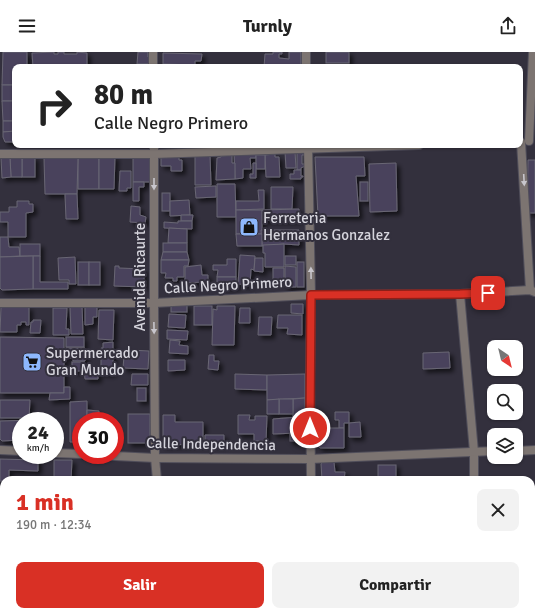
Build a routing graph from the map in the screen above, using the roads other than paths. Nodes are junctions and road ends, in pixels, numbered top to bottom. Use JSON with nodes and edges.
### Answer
{"nodes":[{"id":1,"x":153,"y":52,"type":"edge"},
{"id":2,"x":306,"y":52,"type":"edge"},
{"id":3,"x":533,"y":52,"type":"edge"},
{"id":4,"x":153,"y":64,"type":"edge"},
{"id":5,"x":306,"y":64,"type":"edge"},
{"id":6,"x":526,"y":141,"type":"edge"},
{"id":7,"x":154,"y":148,"type":"edge"},
{"id":8,"x":286,"y":148,"type":"edge"},
{"id":9,"x":308,"y":148,"type":"edge"},
{"id":10,"x":0,"y":154,"type":"edge"},
{"id":11,"x":154,"y":154,"type":"junction"},
{"id":12,"x":533,"y":291,"type":"edge"},
{"id":13,"x":460,"y":294,"type":"junction"},
{"id":14,"x":311,"y":295,"type":"junction"},
{"id":15,"x":0,"y":303,"type":"edge"},
{"id":16,"x":154,"y":303,"type":"junction"},
{"id":17,"x":0,"y":450,"type":"edge"},
{"id":18,"x":535,"y":450,"type":"edge"},
{"id":19,"x":12,"y":451,"type":"edge"},
{"id":20,"x":487,"y":451,"type":"edge"},
{"id":21,"x":523,"y":451,"type":"edge"},
{"id":22,"x":474,"y":452,"type":"junction"},
{"id":23,"x":124,"y":456,"type":"edge"},
{"id":24,"x":155,"y":458,"type":"junction"},
{"id":25,"x":310,"y":460,"type":"junction"},
{"id":26,"x":157,"y":476,"type":"edge"},
{"id":27,"x":311,"y":476,"type":"edge"},
{"id":28,"x":474,"y":476,"type":"edge"}],
"edges":[{"from":1,"to":4,"type":"street"},
{"from":2,"to":5,"type":"street"},
{"from":3,"to":6,"type":"street"},
{"from":6,"to":12,"type":"street","one_way":true},
{"from":7,"to":11,"type":"street","name":"Avenida Ricaurte"},
{"from":8,"to":11,"type":"street"},
{"from":14,"to":9,"type":"street","one_way":true},
{"from":10,"to":11,"type":"street"},
{"from":11,"to":16,"type":"street","name":"Avenida Ricaurte","one_way":true},
{"from":12,"to":13,"type":"street","name":"Calle Negro Primero"},
{"from":13,"to":14,"type":"street","name":"Calle Negro Primero"},
{"from":13,"to":22,"type":"street"},
{"from":14,"to":16,"type":"street","name":"Calle Negro Primero"},
{"from":14,"to":25,"type":"street"},
{"from":15,"to":16,"type":"street","name":"Calle Negro Primero"},
{"from":16,"to":24,"type":"street","name":"Avenida Ricaurte","one_way":true},
{"from":17,"to":19,"type":"street"},
{"from":18,"to":21,"type":"street"},
{"from":20,"to":22,"type":"street","name":"Calle Independencia"},
{"from":22,"to":25,"type":"street","name":"Calle Independencia"},
{"from":22,"to":28,"type":"street"},
{"from":23,"to":24,"type":"street","name":"Calle Independencia"},
{"from":24,"to":25,"type":"street","name":"Calle Independencia"},
{"from":24,"to":26,"type":"street","name":"Avenida Ricaurte"},
{"from":25,"to":27,"type":"street"}]}
